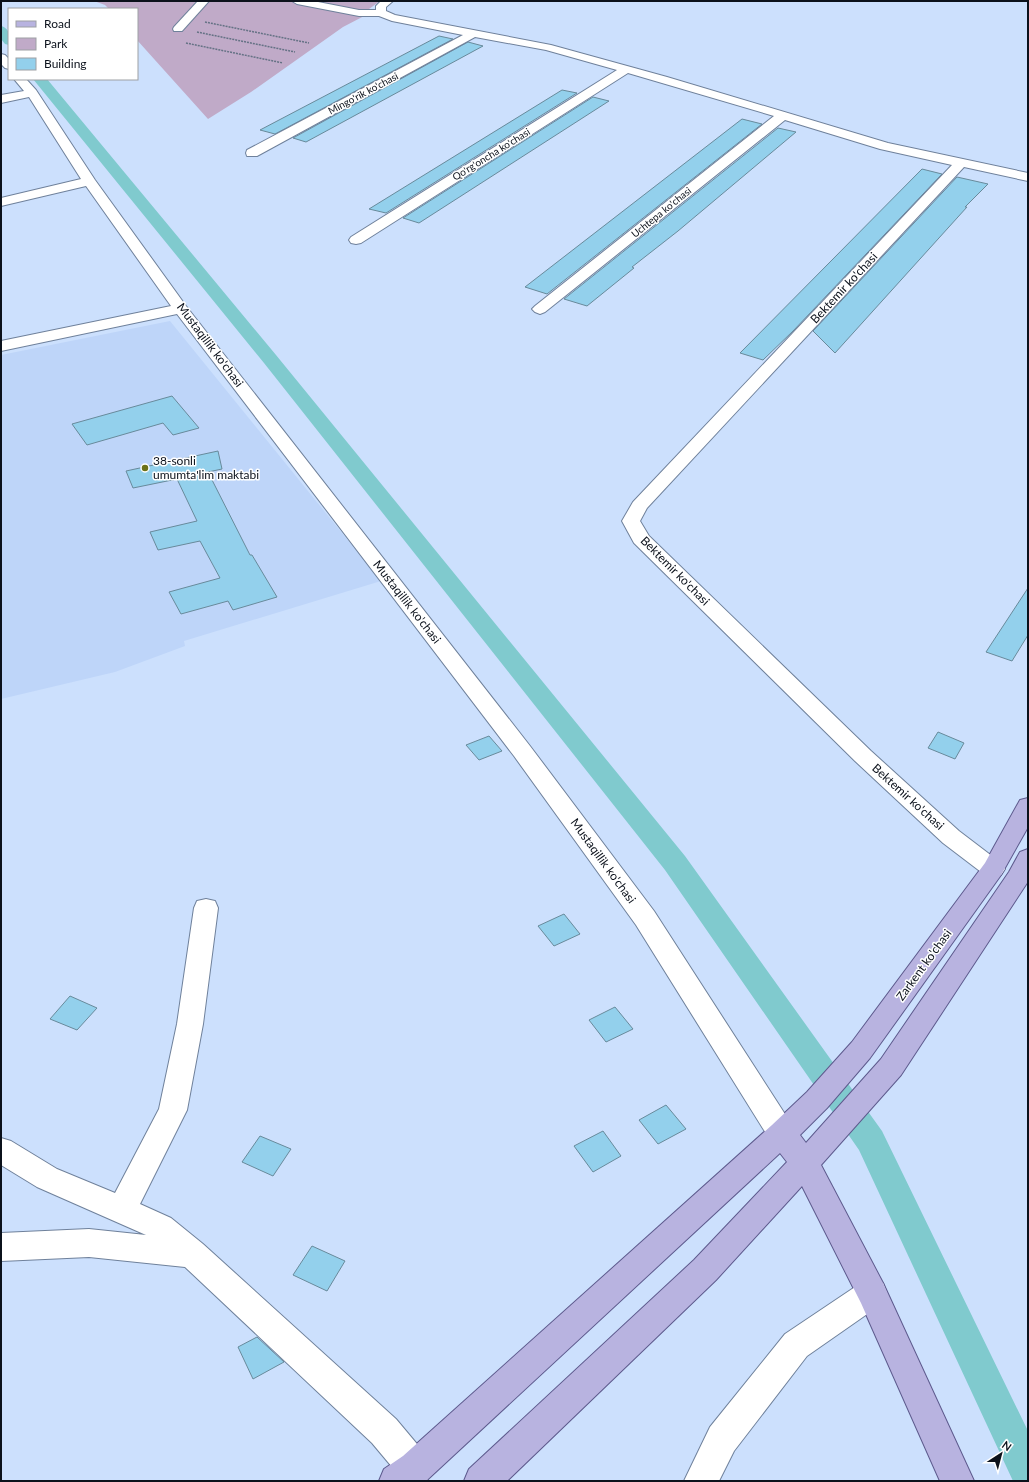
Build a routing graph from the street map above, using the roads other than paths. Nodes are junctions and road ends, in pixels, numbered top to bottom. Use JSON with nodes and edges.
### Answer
{"nodes":[{"id":1,"x":204,"y":1,"type":"edge"},
{"id":2,"x":297,"y":1,"type":"edge"},
{"id":3,"x":388,"y":1,"type":"edge"},
{"id":4,"x":381,"y":13,"type":"junction"},
{"id":5,"x":178,"y":29,"type":"road end"},
{"id":6,"x":474,"y":33,"type":"junction"},
{"id":7,"x":1,"y":57,"type":"edge"},
{"id":8,"x":8,"y":65,"type":"edge"},
{"id":9,"x":626,"y":69,"type":"junction"},
{"id":10,"x":26,"y":86,"type":"edge"},
{"id":11,"x":1,"y":99,"type":"edge"},
{"id":12,"x":782,"y":116,"type":"junction"},
{"id":13,"x":252,"y":153,"type":"dead end"},
{"id":14,"x":962,"y":162,"type":"junction"},
{"id":15,"x":1028,"y":176,"type":"edge"},
{"id":16,"x":89,"y":181,"type":"junction"},
{"id":17,"x":1,"y":202,"type":"edge"},
{"id":18,"x":356,"y":240,"type":"dead end"},
{"id":19,"x":181,"y":309,"type":"junction"},
{"id":20,"x":540,"y":309,"type":"dead end"},
{"id":21,"x":1,"y":346,"type":"edge"},
{"id":22,"x":1028,"y":806,"type":"edge"},
{"id":23,"x":993,"y":870,"type":"junction"},
{"id":24,"x":1025,"y":873,"type":"edge"},
{"id":25,"x":206,"y":908,"type":"dead end"},
{"id":26,"x":782,"y":1134,"type":"junction"},
{"id":27,"x":1,"y":1150,"type":"edge"},
{"id":28,"x":805,"y":1163,"type":"junction"},
{"id":29,"x":122,"y":1210,"type":"junction"},
{"id":30,"x":1,"y":1247,"type":"edge"},
{"id":31,"x":192,"y":1254,"type":"junction"},
{"id":32,"x":872,"y":1293,"type":"junction"},
{"id":33,"x":406,"y":1475,"type":"edge"},
{"id":34,"x":481,"y":1481,"type":"edge"},
{"id":35,"x":701,"y":1481,"type":"edge"},
{"id":36,"x":957,"y":1481,"type":"edge"}],
"edges":[{"from":1,"to":5,"type":"street"},
{"from":2,"to":4,"type":"street"},
{"from":3,"to":4,"type":"street"},
{"from":4,"to":6,"type":"street"},
{"from":6,"to":9,"type":"street"},
{"from":6,"to":13,"type":"street","name":"Mingo'rik ko'chasi"},
{"from":7,"to":8,"type":"street"},
{"from":9,"to":12,"type":"street"},
{"from":9,"to":18,"type":"street","name":"Qo'rg'oncha ko'chasi"},
{"from":10,"to":11,"type":"street"},
{"from":10,"to":16,"type":"street","name":"Mustaqillik ko'chasi"},
{"from":12,"to":14,"type":"street"},
{"from":12,"to":20,"type":"street","name":"Uchtepa ko'chasi"},
{"from":14,"to":15,"type":"street"},
{"from":14,"to":23,"type":"street","name":"Bektemir ko'chasi"},
{"from":16,"to":17,"type":"street"},
{"from":16,"to":19,"type":"street","name":"Mustaqillik ko'chasi"},
{"from":19,"to":21,"type":"street"},
{"from":19,"to":26,"type":"street","name":"Mustaqillik ko'chasi"},
{"from":22,"to":23,"type":"main road","name":"Zarkent ko'chasi"},
{"from":23,"to":26,"type":"main road","name":"Zarkent ko'chasi"},
{"from":24,"to":28,"type":"main road"},
{"from":25,"to":29,"type":"street"},
{"from":26,"to":28,"type":"main road"},
{"from":26,"to":33,"type":"main road","name":"Zarkent ko'chasi"},
{"from":27,"to":29,"type":"street"},
{"from":28,"to":32,"type":"main road"},
{"from":28,"to":34,"type":"main road"},
{"from":29,"to":31,"type":"street"},
{"from":30,"to":31,"type":"street"},
{"from":31,"to":33,"type":"street"},
{"from":32,"to":35,"type":"street"},
{"from":32,"to":36,"type":"main road"}]}
